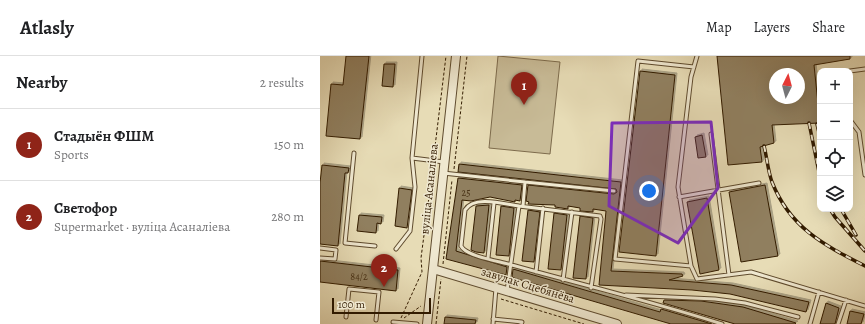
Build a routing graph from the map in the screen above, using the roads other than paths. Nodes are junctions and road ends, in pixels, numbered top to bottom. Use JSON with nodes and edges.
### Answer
{"nodes":[{"id":1,"x":422,"y":56,"type":"edge"},
{"id":2,"x":456,"y":56,"type":"edge"},
{"id":3,"x":697,"y":56,"type":"edge"},
{"id":4,"x":694,"y":68,"type":"junction"},
{"id":5,"x":865,"y":69,"type":"edge"},
{"id":6,"x":853,"y":71,"type":"edge"},
{"id":7,"x":853,"y":124,"type":"edge"},
{"id":8,"x":711,"y":134,"type":"dead end"},
{"id":9,"x":354,"y":153,"type":"dead end"},
{"id":10,"x":412,"y":158,"type":"junction"},
{"id":11,"x":444,"y":162,"type":"junction"},
{"id":12,"x":443,"y":173,"type":"junction"},
{"id":13,"x":865,"y":175,"type":"edge"},
{"id":14,"x":525,"y":182,"type":"junction"},
{"id":15,"x":759,"y":183,"type":"dead end"},
{"id":16,"x":719,"y":190,"type":"junction"},
{"id":17,"x":614,"y":191,"type":"dead end"},
{"id":18,"x":679,"y":197,"type":"junction"},
{"id":19,"x":494,"y":203,"type":"junction"},
{"id":20,"x":521,"y":206,"type":"junction"},
{"id":21,"x":543,"y":208,"type":"junction"},
{"id":22,"x":572,"y":212,"type":"junction"},
{"id":23,"x":375,"y":246,"type":"dead end"},
{"id":24,"x":320,"y":248,"type":"edge"},
{"id":25,"x":396,"y":249,"type":"dead end"},
{"id":26,"x":320,"y":258,"type":"edge"},
{"id":27,"x":488,"y":258,"type":"junction"},
{"id":28,"x":511,"y":265,"type":"junction"},
{"id":29,"x":691,"y":266,"type":"junction"},
{"id":30,"x":432,"y":269,"type":"junction"},
{"id":31,"x":536,"y":272,"type":"junction"},
{"id":32,"x":729,"y":275,"type":"junction"},
{"id":33,"x":563,"y":280,"type":"junction"},
{"id":34,"x":496,"y":288,"type":"junction"},
{"id":35,"x":591,"y":288,"type":"junction"},
{"id":36,"x":507,"y":291,"type":"junction"},
{"id":37,"x":819,"y":292,"type":"junction"},
{"id":38,"x":620,"y":295,"type":"junction"},
{"id":39,"x":846,"y":300,"type":"junction"},
{"id":40,"x":865,"y":306,"type":"edge"},
{"id":41,"x":346,"y":317,"type":"dead end"},
{"id":42,"x":798,"y":318,"type":"dead end"},
{"id":43,"x":493,"y":319,"type":"junction"},
{"id":44,"x":376,"y":320,"type":"dead end"},
{"id":45,"x":393,"y":322,"type":"dead end"},
{"id":46,"x":417,"y":324,"type":"edge"},
{"id":47,"x":427,"y":324,"type":"edge"},
{"id":48,"x":493,"y":324,"type":"edge"},
{"id":49,"x":522,"y":324,"type":"edge"},
{"id":50,"x":617,"y":324,"type":"edge"},
{"id":51,"x":722,"y":324,"type":"edge"},
{"id":52,"x":810,"y":324,"type":"edge"},
{"id":53,"x":838,"y":324,"type":"edge"}],
"edges":[{"from":1,"to":10,"type":"lane"},
{"from":2,"to":11,"type":"street","name":"вуліца Асаналіева"},
{"from":3,"to":4,"type":"lane"},
{"from":4,"to":18,"type":"lane"},
{"from":4,"to":29,"type":"lane"},
{"from":5,"to":6,"type":"lane"},
{"from":7,"to":13,"type":"lane"},
{"from":8,"to":16,"type":"lane"},
{"from":9,"to":23,"type":"lane"},
{"from":10,"to":11,"type":"lane"},
{"from":10,"to":25,"type":"lane"},
{"from":11,"to":12,"type":"street","name":"вуліца Асаналіева"},
{"from":12,"to":14,"type":"lane"},
{"from":12,"to":30,"type":"street","name":"вуліца Асаналіева"},
{"from":14,"to":17,"type":"lane"},
{"from":14,"to":20,"type":"lane"},
{"from":15,"to":16,"type":"lane"},
{"from":16,"to":18,"type":"lane"},
{"from":16,"to":32,"type":"lane"},
{"from":18,"to":29,"type":"lane"},
{"from":19,"to":20,"type":"lane"},
{"from":19,"to":27,"type":"lane"},
{"from":19,"to":27,"type":"lane"},
{"from":20,"to":21,"type":"lane"},
{"from":20,"to":28,"type":"lane"},
{"from":21,"to":22,"type":"lane"},
{"from":21,"to":31,"type":"lane"},
{"from":22,"to":33,"type":"lane"},
{"from":22,"to":35,"type":"lane"},
{"from":24,"to":26,"type":"lane"},
{"from":27,"to":28,"type":"lane"},
{"from":28,"to":31,"type":"lane"},
{"from":28,"to":36,"type":"lane"},
{"from":29,"to":32,"type":"lane"},
{"from":30,"to":34,"type":"street","name":"завулак Сцебянёва"},
{"from":30,"to":47,"type":"street","name":"вуліца Асаналіева"},
{"from":31,"to":33,"type":"lane"},
{"from":32,"to":37,"type":"lane"},
{"from":33,"to":35,"type":"lane"},
{"from":34,"to":36,"type":"street","name":"завулак Сцебянёва"},
{"from":34,"to":43,"type":"lane"},
{"from":35,"to":38,"type":"lane"},
{"from":36,"to":50,"type":"street","name":"завулак Сцебянёва"},
{"from":37,"to":39,"type":"lane"},
{"from":37,"to":52,"type":"lane"},
{"from":38,"to":42,"type":"lane"},
{"from":38,"to":51,"type":"lane"},
{"from":39,"to":40,"type":"lane"},
{"from":39,"to":53,"type":"lane"},
{"from":41,"to":44,"type":"lane"},
{"from":43,"to":48,"type":"lane"},
{"from":43,"to":49,"type":"lane"},
{"from":45,"to":46,"type":"lane"}]}
